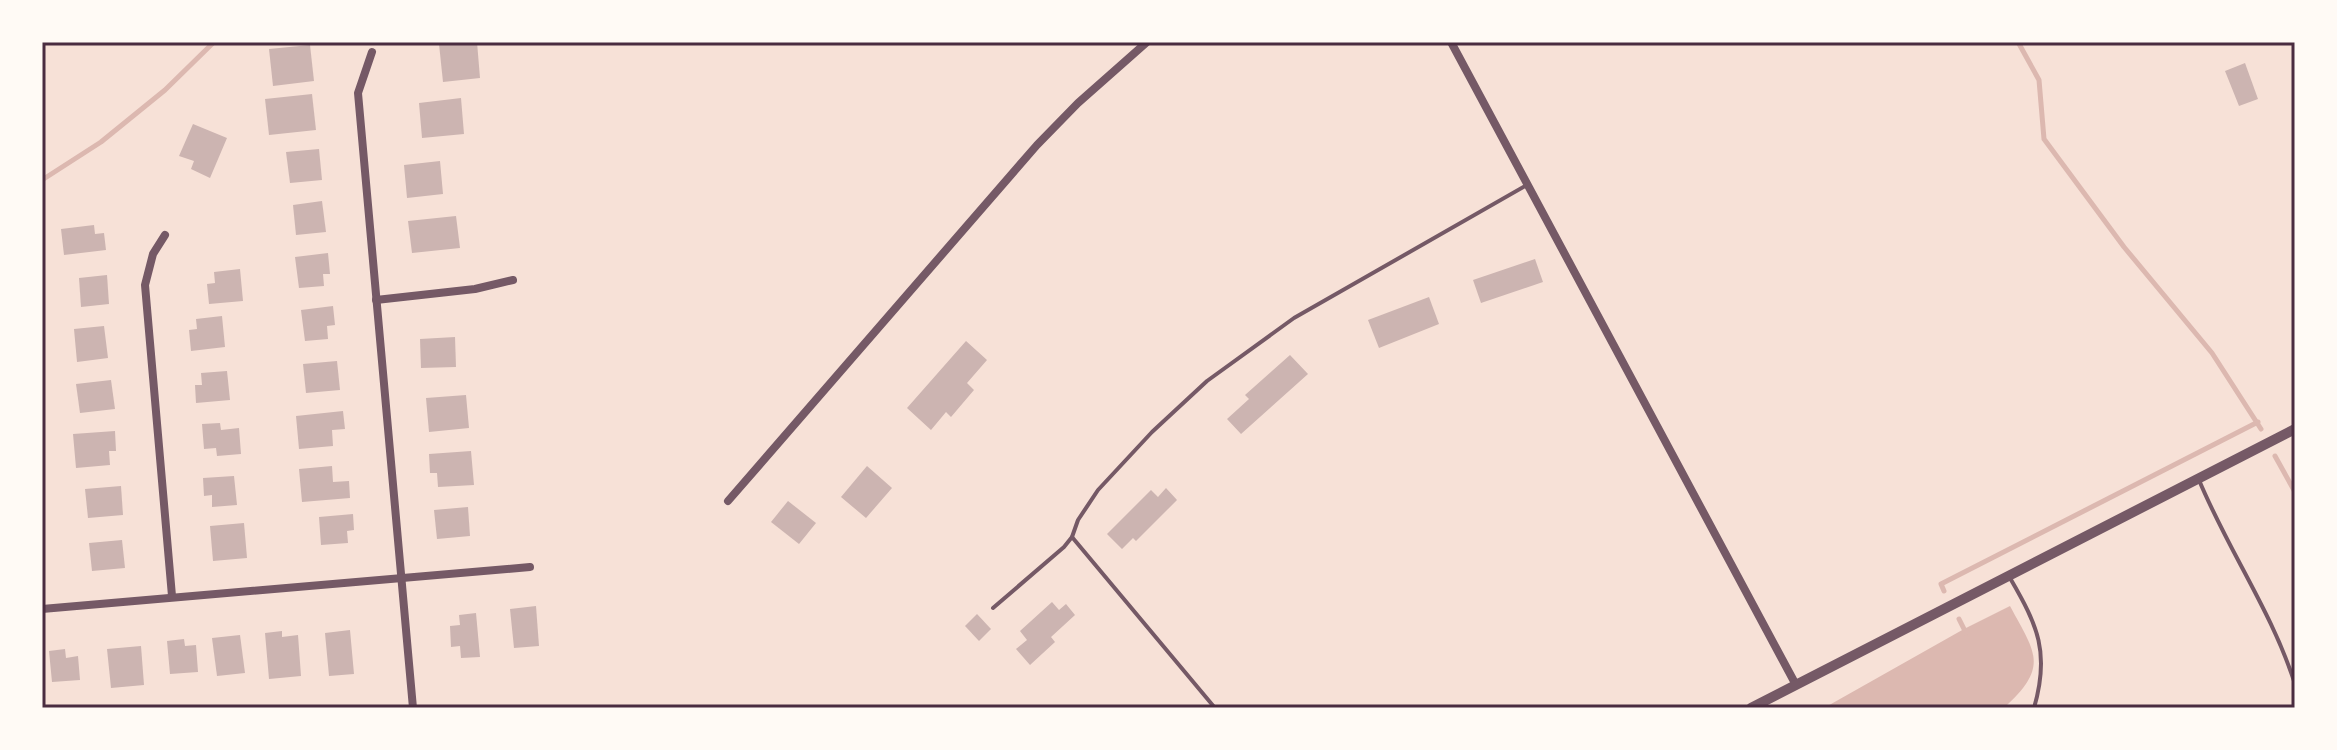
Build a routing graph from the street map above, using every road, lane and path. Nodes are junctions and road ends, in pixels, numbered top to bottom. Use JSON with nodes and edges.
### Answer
{"nodes":[{"id":1,"x":1147,"y":42,"type":"edge"},
{"id":2,"x":1451,"y":42,"type":"edge"},
{"id":3,"x":372,"y":52,"type":"dead end"},
{"id":4,"x":1527,"y":185,"type":"junction"},
{"id":5,"x":165,"y":235,"type":"dead end"},
{"id":6,"x":513,"y":280,"type":"dead end"},
{"id":7,"x":376,"y":300,"type":"junction"},
{"id":8,"x":2295,"y":429,"type":"edge"},
{"id":9,"x":2198,"y":479,"type":"junction"},
{"id":10,"x":728,"y":501,"type":"dead end"},
{"id":11,"x":1072,"y":537,"type":"junction"},
{"id":12,"x":530,"y":567,"type":"dead end"},
{"id":13,"x":2009,"y":575,"type":"junction"},
{"id":14,"x":401,"y":579,"type":"junction"},
{"id":15,"x":172,"y":596,"type":"junction"},
{"id":16,"x":993,"y":608,"type":"dead end"},
{"id":17,"x":42,"y":609,"type":"edge"},
{"id":18,"x":2295,"y":684,"type":"edge"},
{"id":19,"x":1796,"y":685,"type":"junction"},
{"id":20,"x":413,"y":708,"type":"edge"},
{"id":21,"x":1215,"y":708,"type":"edge"},
{"id":22,"x":1751,"y":708,"type":"edge"},
{"id":23,"x":2034,"y":708,"type":"edge"}],
"edges":[{"from":1,"to":10,"type":"street"},
{"from":2,"to":4,"type":"street"},
{"from":3,"to":7,"type":"street"},
{"from":4,"to":11,"type":"lane"},
{"from":4,"to":19,"type":"street"},
{"from":5,"to":15,"type":"street"},
{"from":6,"to":7,"type":"street"},
{"from":7,"to":14,"type":"street"},
{"from":8,"to":9,"type":"street"},
{"from":9,"to":13,"type":"street"},
{"from":9,"to":18,"type":"lane"},
{"from":11,"to":16,"type":"lane"},
{"from":11,"to":21,"type":"lane"},
{"from":12,"to":14,"type":"street"},
{"from":13,"to":19,"type":"street"},
{"from":13,"to":23,"type":"lane"},
{"from":14,"to":15,"type":"street"},
{"from":14,"to":20,"type":"street"},
{"from":15,"to":17,"type":"street"},
{"from":19,"to":22,"type":"street"}]}
